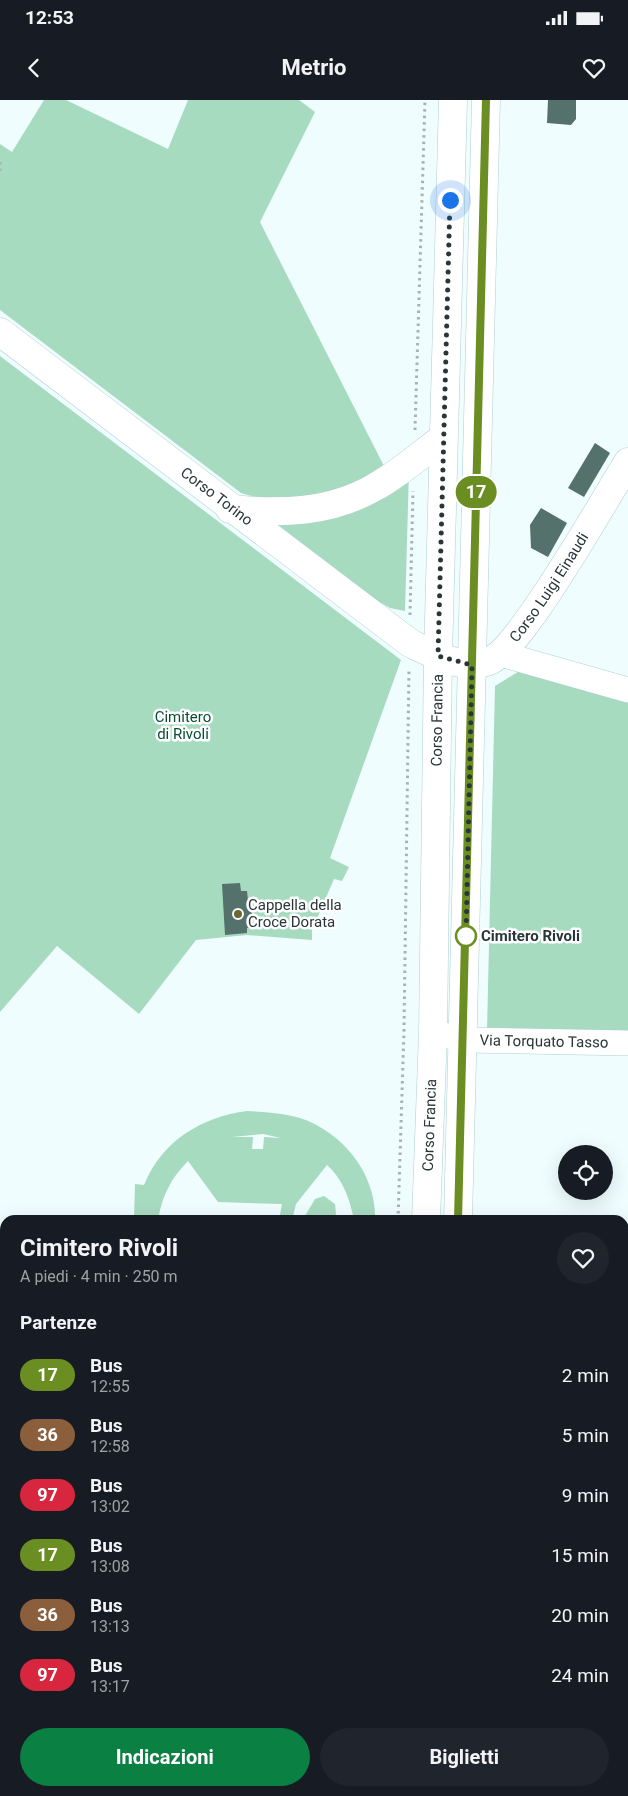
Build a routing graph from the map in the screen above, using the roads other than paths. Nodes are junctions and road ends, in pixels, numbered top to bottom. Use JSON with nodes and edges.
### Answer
{"nodes":[{"id":1,"x":453,"y":100,"type":"edge"},
{"id":2,"x":486,"y":100,"type":"edge"},
{"id":3,"x":0,"y":332,"type":"edge"},
{"id":4,"x":443,"y":438,"type":"junction"},
{"id":5,"x":628,"y":462,"type":"edge"},
{"id":6,"x":230,"y":508,"type":"junction"},
{"id":7,"x":501,"y":654,"type":"junction"},
{"id":8,"x":438,"y":656,"type":"junction"},
{"id":9,"x":472,"y":665,"type":"junction"},
{"id":10,"x":628,"y":690,"type":"edge"},
{"id":11,"x":432,"y":1032,"type":"junction"},
{"id":12,"x":464,"y":1040,"type":"junction"},
{"id":13,"x":628,"y":1043,"type":"edge"},
{"id":14,"x":426,"y":1215,"type":"edge"},
{"id":15,"x":458,"y":1215,"type":"edge"}],
"edges":[{"from":1,"to":4,"type":"main road","name":"Corso Francia"},
{"from":2,"to":9,"type":"main road"},
{"from":3,"to":6,"type":"main road","name":"Corso Torino"},
{"from":4,"to":6,"type":"main road"},
{"from":4,"to":8,"type":"main road","name":"Corso Francia"},
{"from":5,"to":7,"type":"main road","name":"Corso Luigi Einaudi"},
{"from":6,"to":8,"type":"main road","name":"Corso Torino"},
{"from":7,"to":9,"type":"main road","name":"Corso Luigi Einaudi"},
{"from":7,"to":10,"type":"street"},
{"from":8,"to":9,"type":"main road"},
{"from":8,"to":11,"type":"main road","name":"Corso Francia"},
{"from":9,"to":12,"type":"main road"},
{"from":11,"to":12,"type":"street","name":"Via Torquato Tasso"},
{"from":11,"to":14,"type":"main road","name":"Corso Francia"},
{"from":12,"to":13,"type":"street","name":"Via Torquato Tasso"},
{"from":12,"to":15,"type":"main road"}]}
